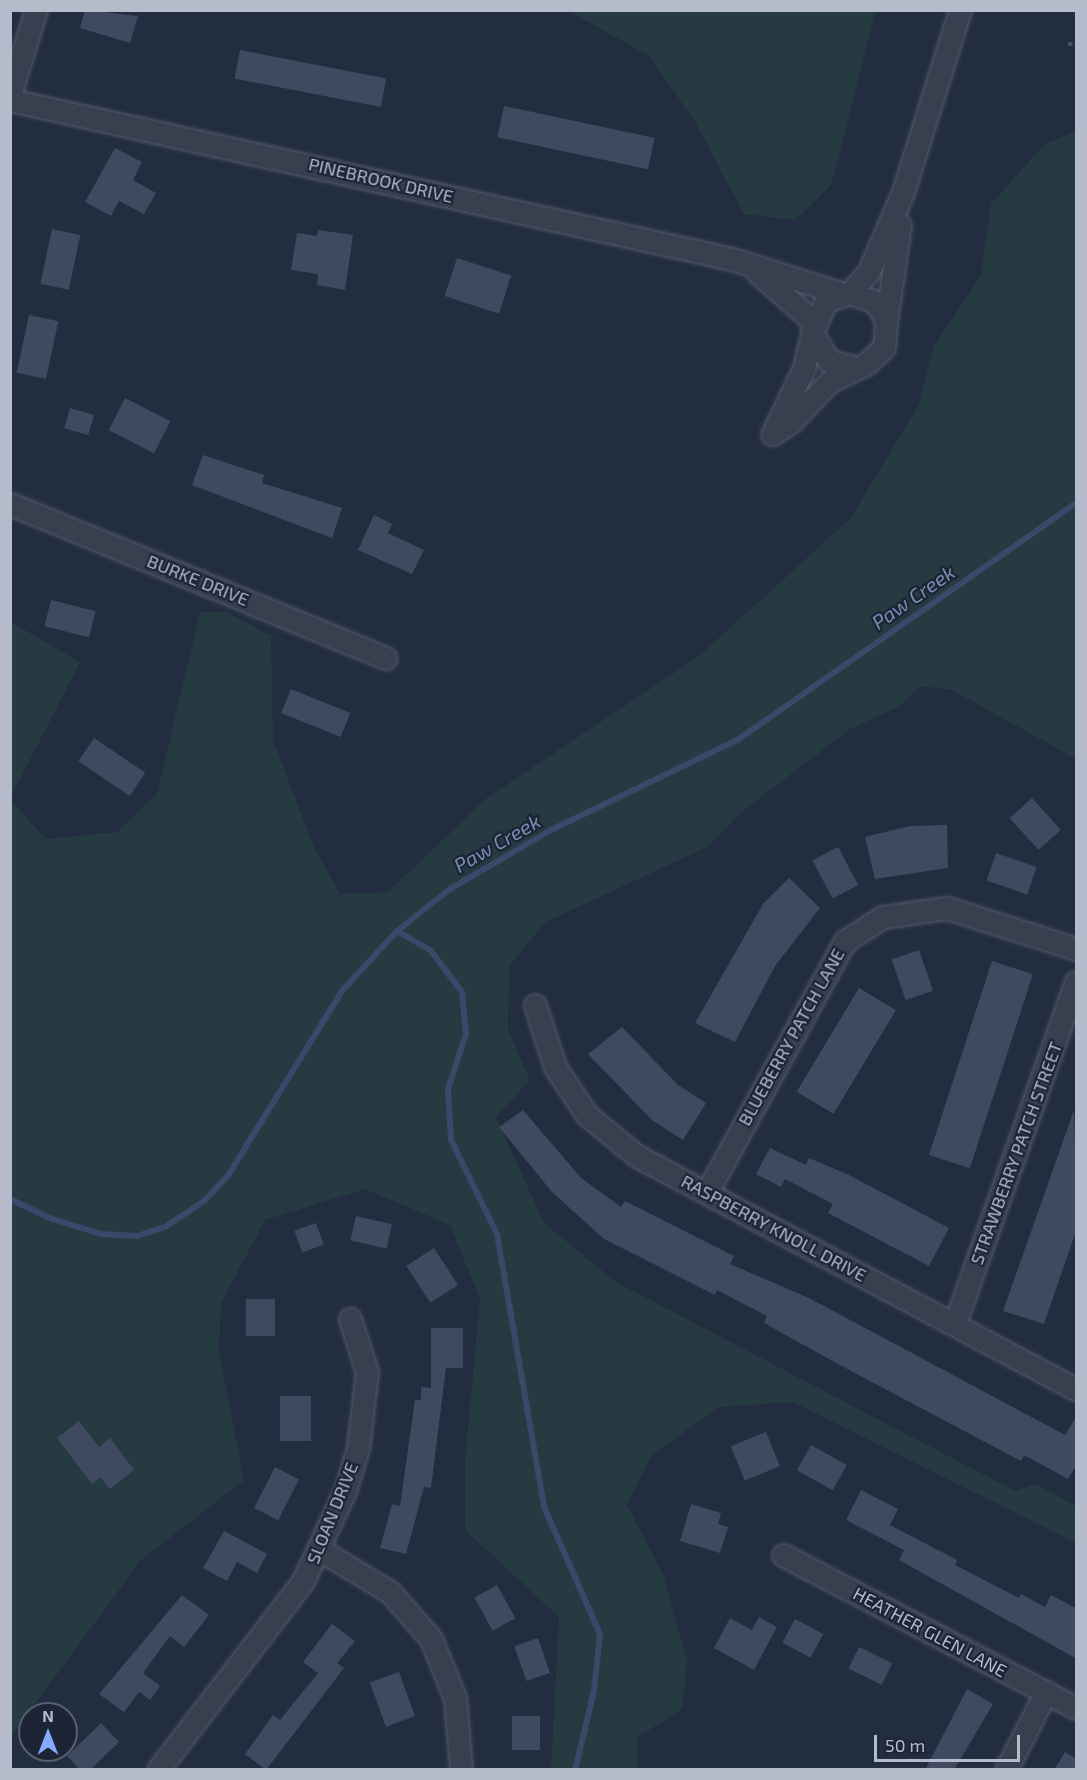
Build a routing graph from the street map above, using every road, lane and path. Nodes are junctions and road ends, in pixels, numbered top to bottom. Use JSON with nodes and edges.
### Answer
{"nodes":[{"id":1,"x":36,"y":10,"type":"edge"},
{"id":2,"x":960,"y":10,"type":"edge"},
{"id":3,"x":1068,"y":43,"type":"dead end"},
{"id":4,"x":1077,"y":46,"type":"edge"},
{"id":5,"x":10,"y":94,"type":"edge"},
{"id":6,"x":10,"y":100,"type":"edge"},
{"id":7,"x":903,"y":192,"type":"junction"},
{"id":8,"x":750,"y":266,"type":"junction"},
{"id":9,"x":847,"y":293,"type":"junction"},
{"id":10,"x":886,"y":322,"type":"junction"},
{"id":11,"x":813,"y":327,"type":"junction"},
{"id":12,"x":854,"y":368,"type":"junction"},
{"id":13,"x":10,"y":504,"type":"edge"},
{"id":14,"x":386,"y":658,"type":"dead end"},
{"id":15,"x":1077,"y":949,"type":"edge"},
{"id":16,"x":1077,"y":982,"type":"edge"},
{"id":17,"x":535,"y":1005,"type":"dead end"},
{"id":18,"x":707,"y":1192,"type":"junction"},
{"id":19,"x":350,"y":1319,"type":"dead end"},
{"id":20,"x":955,"y":1323,"type":"junction"},
{"id":21,"x":1077,"y":1389,"type":"edge"},
{"id":22,"x":320,"y":1550,"type":"junction"},
{"id":23,"x":783,"y":1555,"type":"dead end"},
{"id":24,"x":1046,"y":1692,"type":"junction"},
{"id":25,"x":1077,"y":1708,"type":"edge"},
{"id":26,"x":158,"y":1770,"type":"edge"},
{"id":27,"x":461,"y":1770,"type":"edge"},
{"id":28,"x":1006,"y":1770,"type":"edge"}],
"edges":[{"from":1,"to":5,"type":"street"},
{"from":2,"to":7,"type":"street"},
{"from":3,"to":4,"type":"path"},
{"from":6,"to":8,"type":"street","name":"PINEBROOK DRIVE"},
{"from":7,"to":9,"type":"street"},
{"from":7,"to":10,"type":"street"},
{"from":8,"to":9,"type":"street","name":"PINEBROOK DRIVE"},
{"from":8,"to":11,"type":"street","name":"PINEBROOK DRIVE"},
{"from":9,"to":10,"type":"street"},
{"from":9,"to":11,"type":"street"},
{"from":10,"to":12,"type":"street"},
{"from":11,"to":12,"type":"street"},
{"from":11,"to":12,"type":"street"},
{"from":13,"to":14,"type":"street","name":"BURKE DRIVE"},
{"from":15,"to":18,"type":"street","name":"BLUEBERRY PATCH LANE"},
{"from":16,"to":20,"type":"street","name":"STRAWBERRY PATCH STREET"},
{"from":17,"to":18,"type":"street","name":"RASPBERRY KNOLL DRIVE"},
{"from":18,"to":20,"type":"street","name":"RASPBERRY KNOLL DRIVE"},
{"from":19,"to":22,"type":"street","name":"SLOAN DRIVE"},
{"from":20,"to":21,"type":"street","name":"RASPBERRY KNOLL DRIVE"},
{"from":22,"to":26,"type":"street","name":"SLOAN DRIVE"},
{"from":22,"to":27,"type":"street"},
{"from":23,"to":24,"type":"street","name":"HEATHER GLEN LANE"},
{"from":24,"to":25,"type":"street","name":"HEATHER GLEN LANE"},
{"from":24,"to":28,"type":"street"}]}
